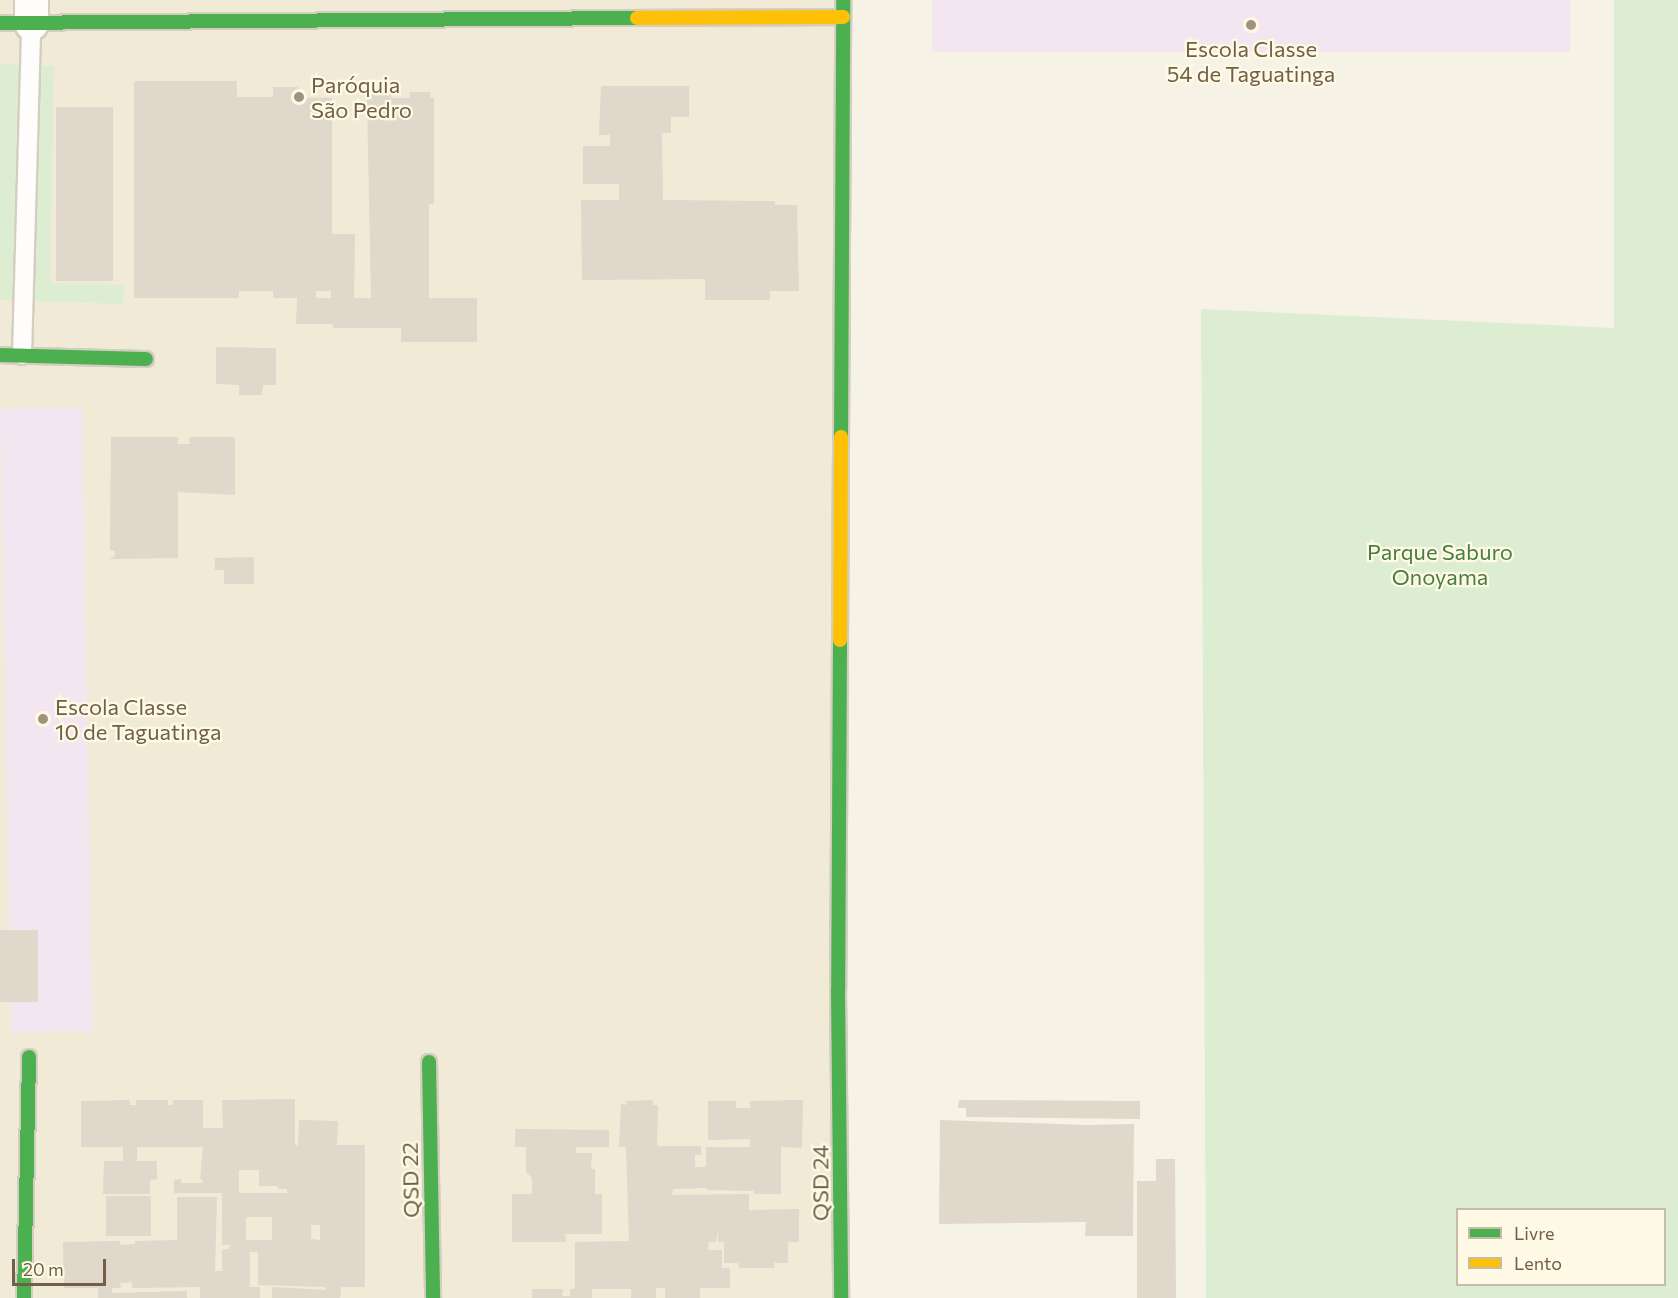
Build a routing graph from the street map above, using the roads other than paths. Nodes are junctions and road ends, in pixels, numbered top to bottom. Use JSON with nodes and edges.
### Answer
{"nodes":[{"id":1,"x":843,"y":0,"type":"edge"},
{"id":2,"x":441,"y":9,"type":"edge"},
{"id":3,"x":21,"y":15,"type":"edge"},
{"id":4,"x":843,"y":17,"type":"junction"},
{"id":5,"x":0,"y":355,"type":"edge"},
{"id":6,"x":22,"y":355,"type":"junction"},
{"id":7,"x":146,"y":359,"type":"dead end"},
{"id":8,"x":29,"y":1057,"type":"dead end"},
{"id":9,"x":429,"y":1062,"type":"dead end"},
{"id":10,"x":24,"y":1298,"type":"edge"},
{"id":11,"x":433,"y":1298,"type":"edge"},
{"id":12,"x":841,"y":1298,"type":"edge"}],
"edges":[{"from":1,"to":4,"type":"street","name":"QSD 24"},
{"from":2,"to":3,"type":"street"},
{"from":2,"to":4,"type":"street"},
{"from":3,"to":6,"type":"lane"},
{"from":4,"to":12,"type":"street","name":"QSD 24"},
{"from":5,"to":6,"type":"street"},
{"from":6,"to":7,"type":"street"},
{"from":8,"to":10,"type":"street"},
{"from":9,"to":11,"type":"street","name":"QSD 22"}]}
